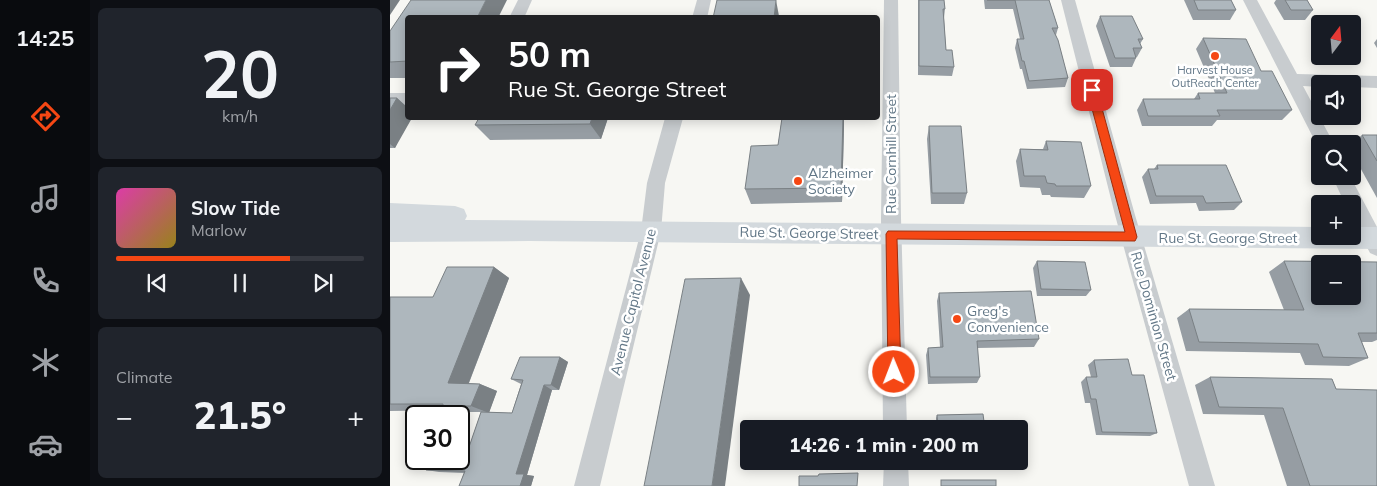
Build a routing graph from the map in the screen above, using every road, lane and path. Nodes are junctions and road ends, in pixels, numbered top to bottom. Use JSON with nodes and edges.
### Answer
{"nodes":[{"id":1,"x":525,"y":0,"type":"edge"},
{"id":2,"x":704,"y":0,"type":"edge"},
{"id":3,"x":891,"y":0,"type":"edge"},
{"id":4,"x":1068,"y":0,"type":"edge"},
{"id":5,"x":1250,"y":0,"type":"edge"},
{"id":6,"x":518,"y":15,"type":"edge"},
{"id":7,"x":700,"y":15,"type":"edge"},
{"id":8,"x":1293,"y":80,"type":"junction"},
{"id":9,"x":1377,"y":82,"type":"edge"},
{"id":10,"x":405,"y":99,"type":"edge"},
{"id":11,"x":390,"y":100,"type":"edge"},
{"id":12,"x":673,"y":120,"type":"edge"},
{"id":13,"x":1320,"y":135,"type":"edge"},
{"id":14,"x":1346,"y":185,"type":"edge"},
{"id":15,"x":390,"y":213,"type":"edge"},
{"id":16,"x":528,"y":230,"type":"junction"},
{"id":17,"x":390,"y":231,"type":"edge"},
{"id":18,"x":652,"y":231,"type":"junction"},
{"id":19,"x":892,"y":234,"type":"junction"},
{"id":20,"x":1132,"y":237,"type":"junction"},
{"id":21,"x":1375,"y":241,"type":"edge"},
{"id":22,"x":390,"y":242,"type":"edge"},
{"id":23,"x":895,"y":420,"type":"edge"},
{"id":24,"x":896,"y":470,"type":"edge"},
{"id":25,"x":587,"y":486,"type":"edge"},
{"id":26,"x":896,"y":486,"type":"edge"},
{"id":27,"x":1202,"y":486,"type":"edge"}],
"edges":[{"from":1,"to":6,"type":"street"},
{"from":2,"to":7,"type":"street"},
{"from":3,"to":19,"type":"street","name":"Rue Cornhill Street"},
{"from":4,"to":20,"type":"street","name":"Rue Dominion Street"},
{"from":5,"to":8,"type":"street"},
{"from":8,"to":9,"type":"street"},
{"from":8,"to":13,"type":"street"},
{"from":10,"to":11,"type":"street"},
{"from":12,"to":18,"type":"street","name":"Avenue Capitol Avenue"},
{"from":14,"to":21,"type":"street"},
{"from":15,"to":16,"type":"main road"},
{"from":16,"to":17,"type":"main road","name":"Rue St. George Street"},
{"from":16,"to":18,"type":"main road","name":"Rue St. George Street"},
{"from":16,"to":22,"type":"main road"},
{"from":18,"to":19,"type":"main road","name":"Rue St. George Street"},
{"from":18,"to":25,"type":"street","name":"Avenue Capitol Avenue"},
{"from":19,"to":20,"type":"main road","name":"Rue St. George Street"},
{"from":19,"to":23,"type":"street","name":"Rue Cornhill Street"},
{"from":20,"to":21,"type":"main road","name":"Rue St. George Street"},
{"from":20,"to":27,"type":"street","name":"Rue Dominion Street"},
{"from":24,"to":26,"type":"street"}]}
